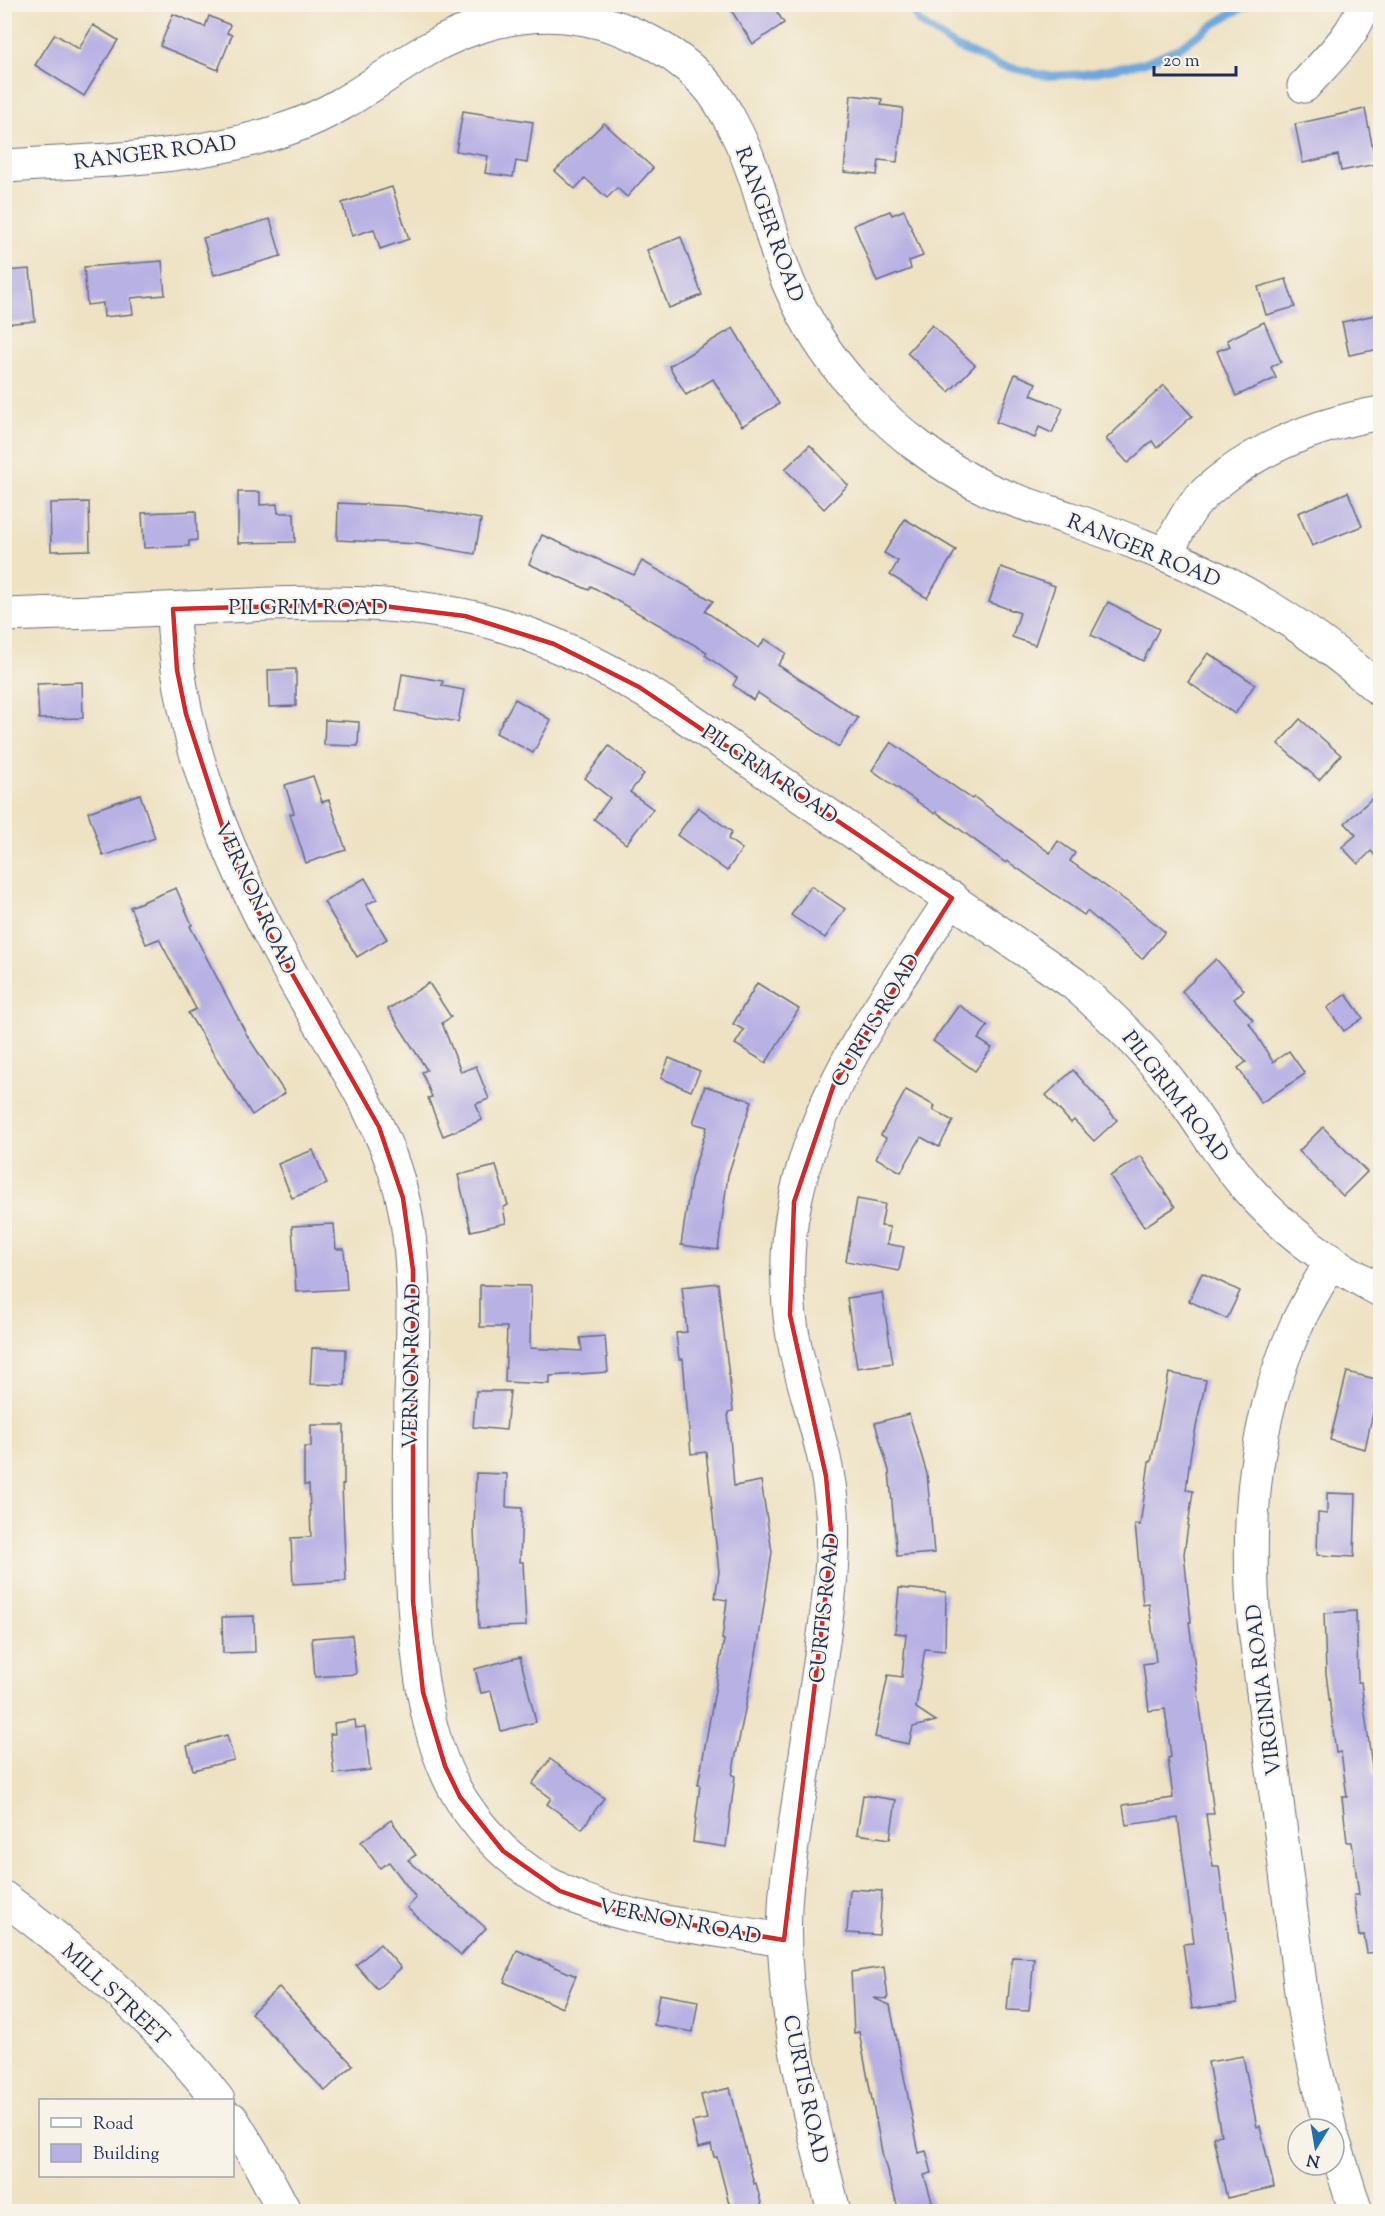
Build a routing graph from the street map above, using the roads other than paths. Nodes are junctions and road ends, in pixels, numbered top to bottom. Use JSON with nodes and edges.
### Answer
{"nodes":[{"id":1,"x":1364,"y":4,"type":"edge"},
{"id":2,"x":1304,"y":86,"type":"dead end"},
{"id":3,"x":4,"y":166,"type":"edge"},
{"id":4,"x":1380,"y":413,"type":"edge"},
{"id":5,"x":1166,"y":555,"type":"junction"},
{"id":6,"x":173,"y":609,"type":"junction"},
{"id":7,"x":4,"y":615,"type":"edge"},
{"id":8,"x":1380,"y":690,"type":"edge"},
{"id":9,"x":952,"y":898,"type":"junction"},
{"id":10,"x":1331,"y":1262,"type":"junction"},
{"id":11,"x":1380,"y":1290,"type":"edge"},
{"id":12,"x":7,"y":1904,"type":"edge"},
{"id":13,"x":784,"y":1940,"type":"junction"},
{"id":14,"x":217,"y":2099,"type":"edge"},
{"id":15,"x":1327,"y":2117,"type":"edge"},
{"id":16,"x":234,"y":2122,"type":"edge"},
{"id":17,"x":1345,"y":2177,"type":"edge"},
{"id":18,"x":285,"y":2211,"type":"edge"},
{"id":19,"x":834,"y":2211,"type":"edge"},
{"id":20,"x":1356,"y":2211,"type":"edge"}],
"edges":[{"from":1,"to":2,"type":"street"},
{"from":3,"to":5,"type":"street","name":"RANGER ROAD"},
{"from":4,"to":5,"type":"street"},
{"from":5,"to":8,"type":"street","name":"RANGER ROAD"},
{"from":6,"to":7,"type":"street","name":"PILGRIM ROAD"},
{"from":6,"to":9,"type":"street","name":"PILGRIM ROAD"},
{"from":6,"to":13,"type":"street","name":"VERNON ROAD"},
{"from":9,"to":10,"type":"street","name":"PILGRIM ROAD"},
{"from":9,"to":13,"type":"street","name":"CURTIS ROAD"},
{"from":10,"to":11,"type":"street","name":"PILGRIM ROAD"},
{"from":10,"to":15,"type":"street","name":"VIRGINIA ROAD"},
{"from":12,"to":14,"type":"street","name":"MILL STREET"},
{"from":13,"to":19,"type":"street","name":"CURTIS ROAD"},
{"from":16,"to":18,"type":"street"},
{"from":17,"to":20,"type":"street"}]}
